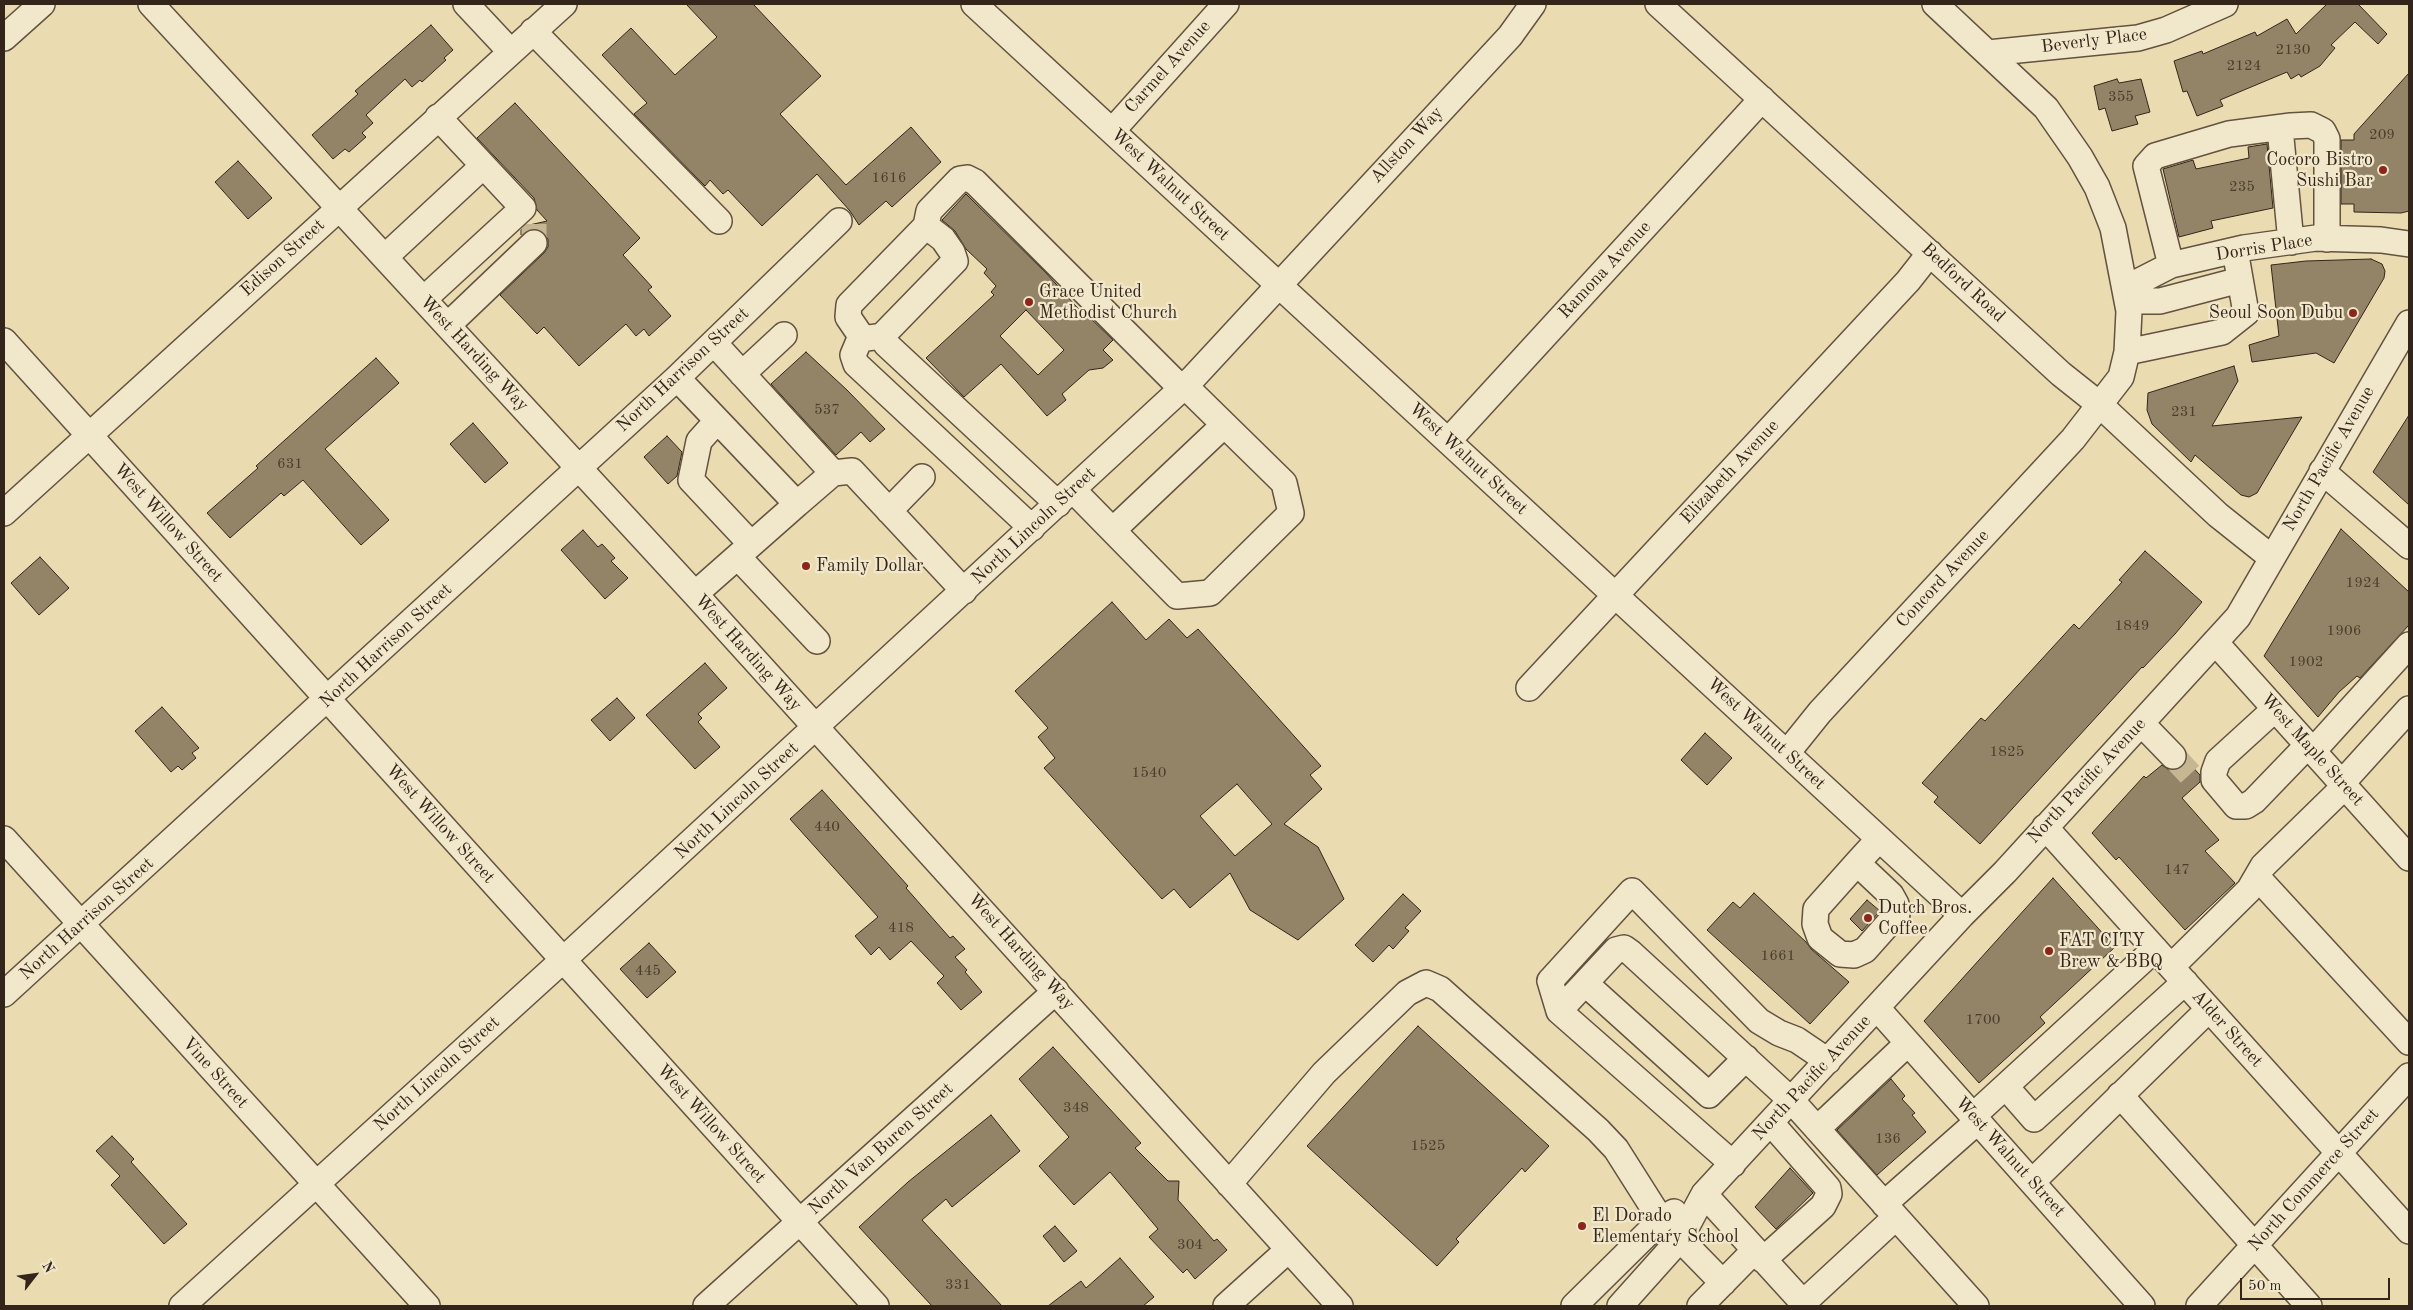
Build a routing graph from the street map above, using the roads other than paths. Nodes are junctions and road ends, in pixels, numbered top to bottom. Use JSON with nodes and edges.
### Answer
{"nodes":[{"id":1,"x":42,"y":4,"type":"edge"},
{"id":2,"x":151,"y":4,"type":"edge"},
{"id":3,"x":466,"y":4,"type":"edge"},
{"id":4,"x":564,"y":4,"type":"edge"},
{"id":5,"x":974,"y":4,"type":"edge"},
{"id":6,"x":1226,"y":4,"type":"edge"},
{"id":7,"x":1533,"y":4,"type":"edge"},
{"id":8,"x":1658,"y":4,"type":"edge"},
{"id":9,"x":1935,"y":4,"type":"edge"},
{"id":10,"x":2225,"y":4,"type":"edge"},
{"id":11,"x":533,"y":31,"type":"junction"},
{"id":12,"x":4,"y":38,"type":"edge"},
{"id":13,"x":510,"y":51,"type":"junction"},
{"id":14,"x":1988,"y":53,"type":"junction"},
{"id":15,"x":1762,"y":99,"type":"junction"},
{"id":16,"x":438,"y":117,"type":"junction"},
{"id":17,"x":2280,"y":128,"type":"junction"},
{"id":18,"x":1112,"y":130,"type":"junction"},
{"id":19,"x":483,"y":166,"type":"junction"},
{"id":20,"x":339,"y":207,"type":"junction"},
{"id":21,"x":719,"y":221,"type":"dead end"},
{"id":22,"x":839,"y":221,"type":"dead end"},
{"id":23,"x":531,"y":225,"type":"junction"},
{"id":24,"x":926,"y":226,"type":"junction"},
{"id":25,"x":2328,"y":239,"type":"junction"},
{"id":26,"x":2291,"y":242,"type":"junction"},
{"id":27,"x":2409,"y":244,"type":"edge"},
{"id":28,"x":2235,"y":250,"type":"junction"},
{"id":29,"x":1930,"y":254,"type":"junction"},
{"id":30,"x":385,"y":257,"type":"junction"},
{"id":31,"x":2171,"y":265,"type":"junction"},
{"id":32,"x":2240,"y":280,"type":"junction"},
{"id":33,"x":1279,"y":284,"type":"junction"},
{"id":34,"x":2127,"y":294,"type":"junction"},
{"id":35,"x":424,"y":299,"type":"junction"},
{"id":36,"x":2409,"y":322,"type":"edge"},
{"id":37,"x":448,"y":325,"type":"junction"},
{"id":38,"x":784,"y":335,"type":"dead end"},
{"id":39,"x":872,"y":336,"type":"junction"},
{"id":40,"x":4,"y":341,"type":"edge"},
{"id":41,"x":714,"y":343,"type":"junction"},
{"id":42,"x":2127,"y":352,"type":"junction"},
{"id":43,"x":742,"y":374,"type":"junction"},
{"id":44,"x":678,"y":378,"type":"junction"},
{"id":45,"x":1183,"y":388,"type":"junction"},
{"id":46,"x":2100,"y":406,"type":"junction"},
{"id":47,"x":717,"y":421,"type":"junction"},
{"id":48,"x":1224,"y":425,"type":"junction"},
{"id":49,"x":88,"y":436,"type":"junction"},
{"id":50,"x":1448,"y":441,"type":"junction"},
{"id":51,"x":579,"y":467,"type":"junction"},
{"id":52,"x":2322,"y":471,"type":"junction"},
{"id":53,"x":833,"y":473,"type":"junction"},
{"id":54,"x":922,"y":477,"type":"dead end"},
{"id":55,"x":1065,"y":497,"type":"junction"},
{"id":56,"x":797,"y":504,"type":"junction"},
{"id":57,"x":889,"y":511,"type":"junction"},
{"id":58,"x":4,"y":513,"type":"edge"},
{"id":59,"x":1032,"y":528,"type":"junction"},
{"id":60,"x":1113,"y":530,"type":"junction"},
{"id":61,"x":2409,"y":546,"type":"edge"},
{"id":62,"x":744,"y":550,"type":"junction"},
{"id":63,"x":2272,"y":558,"type":"junction"},
{"id":64,"x":964,"y":591,"type":"junction"},
{"id":65,"x":695,"y":594,"type":"junction"},
{"id":66,"x":1616,"y":596,"type":"junction"},
{"id":67,"x":817,"y":641,"type":"dead end"},
{"id":68,"x":2215,"y":642,"type":"junction"},
{"id":69,"x":2409,"y":646,"type":"edge"},
{"id":70,"x":1529,"y":688,"type":"dead end"},
{"id":71,"x":327,"y":700,"type":"junction"},
{"id":72,"x":2409,"y":708,"type":"edge"},
{"id":73,"x":2275,"y":709,"type":"junction"},
{"id":74,"x":2141,"y":723,"type":"junction"},
{"id":75,"x":817,"y":728,"type":"junction"},
{"id":76,"x":2311,"y":748,"type":"junction"},
{"id":77,"x":1787,"y":753,"type":"junction"},
{"id":78,"x":2173,"y":756,"type":"tunnel mouth"},
{"id":79,"x":2343,"y":784,"type":"junction"},
{"id":80,"x":2045,"y":827,"type":"junction"},
{"id":81,"x":4,"y":839,"type":"edge"},
{"id":82,"x":1879,"y":839,"type":"junction"},
{"id":83,"x":2409,"y":858,"type":"edge"},
{"id":84,"x":1857,"y":863,"type":"junction"},
{"id":85,"x":2258,"y":878,"type":"junction"},
{"id":86,"x":1962,"y":915,"type":"junction"},
{"id":87,"x":80,"y":924,"type":"junction"},
{"id":88,"x":564,"y":960,"type":"junction"},
{"id":89,"x":2171,"y":966,"type":"junction"},
{"id":90,"x":1586,"y":984,"type":"junction"},
{"id":91,"x":1056,"y":991,"type":"junction"},
{"id":92,"x":4,"y":994,"type":"edge"},
{"id":93,"x":1877,"y":1008,"type":"junction"},
{"id":94,"x":2209,"y":1009,"type":"junction"},
{"id":95,"x":1558,"y":1011,"type":"junction"},
{"id":96,"x":2409,"y":1042,"type":"edge"},
{"id":97,"x":1908,"y":1043,"type":"junction"},
{"id":98,"x":1746,"y":1058,"type":"junction"},
{"id":99,"x":1828,"y":1061,"type":"junction"},
{"id":100,"x":2409,"y":1076,"type":"edge"},
{"id":101,"x":2006,"y":1087,"type":"junction"},
{"id":102,"x":1709,"y":1095,"type":"junction"},
{"id":103,"x":2120,"y":1095,"type":"junction"},
{"id":104,"x":1792,"y":1101,"type":"junction"},
{"id":105,"x":1976,"y":1118,"type":"junction"},
{"id":106,"x":1684,"y":1123,"type":"junction"},
{"id":107,"x":1771,"y":1123,"type":"junction"},
{"id":108,"x":1817,"y":1129,"type":"junction"},
{"id":109,"x":2339,"y":1153,"type":"junction"},
{"id":110,"x":1733,"y":1164,"type":"junction"},
{"id":111,"x":2032,"y":1182,"type":"junction"},
{"id":112,"x":1229,"y":1184,"type":"junction"},
{"id":113,"x":317,"y":1185,"type":"junction"},
{"id":114,"x":1704,"y":1194,"type":"junction"},
{"id":115,"x":1890,"y":1210,"type":"junction"},
{"id":116,"x":1661,"y":1220,"type":"junction"},
{"id":117,"x":799,"y":1222,"type":"junction"},
{"id":118,"x":2409,"y":1231,"type":"edge"},
{"id":119,"x":1680,"y":1239,"type":"junction"},
{"id":120,"x":2255,"y":1246,"type":"junction"},
{"id":121,"x":1288,"y":1250,"type":"junction"},
{"id":122,"x":1759,"y":1255,"type":"junction"},
{"id":123,"x":1723,"y":1282,"type":"junction"},
{"id":124,"x":1804,"y":1305,"type":"edge"},
{"id":125,"x":182,"y":1306,"type":"edge"},
{"id":126,"x":426,"y":1306,"type":"edge"},
{"id":127,"x":706,"y":1306,"type":"edge"},
{"id":128,"x":876,"y":1306,"type":"edge"},
{"id":129,"x":1226,"y":1306,"type":"edge"},
{"id":130,"x":1340,"y":1306,"type":"edge"},
{"id":131,"x":1574,"y":1306,"type":"edge"},
{"id":132,"x":1620,"y":1306,"type":"edge"},
{"id":133,"x":1700,"y":1306,"type":"edge"},
{"id":134,"x":1976,"y":1306,"type":"edge"},
{"id":135,"x":2142,"y":1306,"type":"edge"},
{"id":136,"x":2199,"y":1306,"type":"edge"},
{"id":137,"x":2309,"y":1306,"type":"edge"}],
"edges":[{"from":1,"to":12,"type":"street"},
{"from":2,"to":20,"type":"street","name":"West Harding Way"},
{"from":3,"to":13,"type":"street"},
{"from":4,"to":11,"type":"street","name":"Edison Street"},
{"from":5,"to":18,"type":"street","name":"West Walnut Street"},
{"from":6,"to":18,"type":"street","name":"Carmel Avenue"},
{"from":7,"to":33,"type":"street","name":"Allston Way"},
{"from":8,"to":15,"type":"street","name":"Bedford Road"},
{"from":9,"to":14,"type":"street","name":"Concord Avenue"},
{"from":10,"to":14,"type":"street","name":"Beverly Place"},
{"from":11,"to":13,"type":"street","name":"Edison Street"},
{"from":11,"to":21,"type":"street"},
{"from":13,"to":16,"type":"street","name":"Edison Street"},
{"from":14,"to":34,"type":"street","name":"Concord Avenue"},
{"from":15,"to":29,"type":"street","name":"Bedford Road"},
{"from":15,"to":50,"type":"street","name":"Ramona Avenue"},
{"from":16,"to":19,"type":"street"},
{"from":16,"to":20,"type":"street","name":"Edison Street"},
{"from":17,"to":25,"type":"street"},
{"from":17,"to":26,"type":"street"},
{"from":17,"to":31,"type":"street"},
{"from":18,"to":33,"type":"street","name":"West Walnut Street"},
{"from":19,"to":23,"type":"street"},
{"from":19,"to":30,"type":"street"},
{"from":20,"to":30,"type":"street","name":"West Harding Way"},
{"from":20,"to":49,"type":"street","name":"Edison Street"},
{"from":22,"to":41,"type":"street","name":"North Harrison Street"},
{"from":23,"to":35,"type":"street"},
{"from":23,"to":37,"type":"street"},
{"from":24,"to":39,"type":"street"},
{"from":24,"to":39,"type":"street"},
{"from":24,"to":45,"type":"street"},
{"from":25,"to":26,"type":"street","name":"Dorris Place"},
{"from":25,"to":27,"type":"street","name":"Dorris Place"},
{"from":26,"to":28,"type":"street","name":"Dorris Place"},
{"from":28,"to":31,"type":"street","name":"Dorris Place"},
{"from":28,"to":32,"type":"street"},
{"from":29,"to":46,"type":"street","name":"Bedford Road"},
{"from":29,"to":66,"type":"street","name":"Elizabeth Avenue"},
{"from":30,"to":35,"type":"street","name":"West Harding Way"},
{"from":31,"to":34,"type":"street","name":"Dorris Place"},
{"from":32,"to":34,"type":"street"},
{"from":32,"to":42,"type":"street"},
{"from":33,"to":45,"type":"street","name":"North Lincoln Street"},
{"from":33,"to":50,"type":"street","name":"West Walnut Street"},
{"from":34,"to":42,"type":"street","name":"Concord Avenue"},
{"from":35,"to":37,"type":"street","name":"West Harding Way"},
{"from":36,"to":52,"type":"street","name":"North Pacific Avenue"},
{"from":37,"to":51,"type":"street","name":"West Harding Way"},
{"from":38,"to":43,"type":"street"},
{"from":39,"to":55,"type":"street"},
{"from":39,"to":59,"type":"street"},
{"from":40,"to":49,"type":"street","name":"West Willow Street"},
{"from":41,"to":43,"type":"street"},
{"from":41,"to":44,"type":"street","name":"North Harrison Street"},
{"from":42,"to":46,"type":"street","name":"Concord Avenue"},
{"from":43,"to":53,"type":"street"},
{"from":44,"to":47,"type":"street"},
{"from":44,"to":51,"type":"street","name":"North Harrison Street"},
{"from":45,"to":48,"type":"street"},
{"from":45,"to":55,"type":"street","name":"North Lincoln Street"},
{"from":46,"to":63,"type":"street","name":"Bedford Road"},
{"from":46,"to":77,"type":"street","name":"Concord Avenue"},
{"from":47,"to":56,"type":"street"},
{"from":47,"to":62,"type":"street"},
{"from":48,"to":60,"type":"street"},
{"from":48,"to":60,"type":"street"},
{"from":49,"to":58,"type":"street","name":"Edison Street"},
{"from":49,"to":71,"type":"street","name":"West Willow Street"},
{"from":50,"to":66,"type":"street","name":"West Walnut Street"},
{"from":51,"to":65,"type":"street","name":"West Harding Way"},
{"from":51,"to":71,"type":"street","name":"North Harrison Street"},
{"from":52,"to":61,"type":"street"},
{"from":52,"to":63,"type":"street","name":"North Pacific Avenue"},
{"from":53,"to":56,"type":"street"},
{"from":53,"to":57,"type":"street"},
{"from":54,"to":57,"type":"street"},
{"from":55,"to":59,"type":"street","name":"North Lincoln Street"},
{"from":55,"to":60,"type":"street"},
{"from":56,"to":62,"type":"street"},
{"from":57,"to":64,"type":"street"},
{"from":59,"to":64,"type":"street","name":"North Lincoln Street"},
{"from":62,"to":65,"type":"street"},
{"from":62,"to":67,"type":"street"},
{"from":63,"to":68,"type":"street","name":"North Pacific Avenue"},
{"from":64,"to":75,"type":"street","name":"North Lincoln Street"},
{"from":65,"to":75,"type":"street","name":"West Harding Way"},
{"from":66,"to":70,"type":"street","name":"Elizabeth Avenue"},
{"from":66,"to":77,"type":"street","name":"West Walnut Street"},
{"from":68,"to":73,"type":"street","name":"West Maple Street"},
{"from":68,"to":74,"type":"street","name":"North Pacific Avenue"},
{"from":69,"to":76,"type":"street"},
{"from":71,"to":87,"type":"street","name":"North Harrison Street"},
{"from":71,"to":88,"type":"street","name":"West Willow Street"},
{"from":72,"to":79,"type":"street"},
{"from":73,"to":76,"type":"street","name":"West Maple Street"},
{"from":73,"to":76,"type":"street"},
{"from":74,"to":78,"type":"street"},
{"from":74,"to":80,"type":"street","name":"North Pacific Avenue"},
{"from":75,"to":88,"type":"street","name":"North Lincoln Street"},
{"from":75,"to":91,"type":"street","name":"West Harding Way"},
{"from":76,"to":79,"type":"street","name":"West Maple Street"},
{"from":77,"to":82,"type":"street","name":"West Walnut Street"},
{"from":79,"to":83,"type":"street","name":"West Maple Street"},
{"from":79,"to":85,"type":"street"},
{"from":80,"to":86,"type":"street","name":"North Pacific Avenue"},
{"from":80,"to":89,"type":"street","name":"Alder Street"},
{"from":81,"to":87,"type":"street","name":"Vine Street"},
{"from":82,"to":84,"type":"street"},
{"from":82,"to":86,"type":"street","name":"West Walnut Street"},
{"from":84,"to":84,"type":"street"},
{"from":85,"to":89,"type":"street"},
{"from":85,"to":96,"type":"street"},
{"from":86,"to":93,"type":"street","name":"North Pacific Avenue"},
{"from":87,"to":92,"type":"street","name":"North Harrison Street"},
{"from":87,"to":113,"type":"street","name":"Vine Street"},
{"from":88,"to":113,"type":"street","name":"North Lincoln Street"},
{"from":88,"to":117,"type":"street","name":"West Willow Street"},
{"from":89,"to":94,"type":"street","name":"Alder Street"},
{"from":89,"to":101,"type":"street"},
{"from":89,"to":101,"type":"street"},
{"from":90,"to":95,"type":"street"},
{"from":90,"to":98,"type":"street"},
{"from":90,"to":102,"type":"street"},
{"from":91,"to":112,"type":"street","name":"West Harding Way"},
{"from":91,"to":117,"type":"street","name":"North Van Buren Street"},
{"from":93,"to":97,"type":"street","name":"West Walnut Street"},
{"from":93,"to":99,"type":"street","name":"North Pacific Avenue"},
{"from":94,"to":103,"type":"street"},
{"from":94,"to":109,"type":"street","name":"Alder Street"},
{"from":95,"to":99,"type":"street"},
{"from":95,"to":106,"type":"street"},
{"from":97,"to":105,"type":"street","name":"West Walnut Street"},
{"from":97,"to":108,"type":"street"},
{"from":98,"to":102,"type":"street"},
{"from":98,"to":104,"type":"street"},
{"from":99,"to":104,"type":"street","name":"North Pacific Avenue"},
{"from":100,"to":109,"type":"street","name":"North Commerce Street"},
{"from":101,"to":105,"type":"street"},
{"from":102,"to":106,"type":"street"},
{"from":103,"to":111,"type":"street"},
{"from":103,"to":120,"type":"street"},
{"from":104,"to":107,"type":"street","name":"North Pacific Avenue"},
{"from":104,"to":108,"type":"street"},
{"from":105,"to":111,"type":"street","name":"West Walnut Street"},
{"from":105,"to":115,"type":"street"},
{"from":106,"to":110,"type":"street"},
{"from":107,"to":110,"type":"street","name":"North Pacific Avenue"},
{"from":107,"to":122,"type":"street"},
{"from":108,"to":115,"type":"street"},
{"from":109,"to":118,"type":"street","name":"Alder Street"},
{"from":109,"to":120,"type":"street","name":"North Commerce Street"},
{"from":110,"to":114,"type":"street","name":"North Pacific Avenue"},
{"from":111,"to":135,"type":"street","name":"West Walnut Street"},
{"from":112,"to":116,"type":"street"},
{"from":112,"to":121,"type":"street","name":"West Harding Way"},
{"from":113,"to":125,"type":"street","name":"North Lincoln Street"},
{"from":113,"to":126,"type":"street","name":"Vine Street"},
{"from":114,"to":116,"type":"street","name":"North Pacific Avenue"},
{"from":114,"to":119,"type":"street","name":"North Pacific Avenue"},
{"from":114,"to":122,"type":"street"},
{"from":115,"to":124,"type":"street"},
{"from":115,"to":134,"type":"street"},
{"from":116,"to":131,"type":"street","name":"North Pacific Avenue"},
{"from":117,"to":127,"type":"street","name":"North Van Buren Street"},
{"from":117,"to":128,"type":"street","name":"West Willow Street"},
{"from":119,"to":123,"type":"street"},
{"from":119,"to":132,"type":"street","name":"North Pacific Avenue"},
{"from":120,"to":136,"type":"street","name":"North Commerce Street"},
{"from":120,"to":137,"type":"street"},
{"from":121,"to":129,"type":"street"},
{"from":121,"to":130,"type":"street","name":"West Harding Way"},
{"from":122,"to":123,"type":"street"},
{"from":122,"to":124,"type":"street"},
{"from":123,"to":133,"type":"street"}]}
